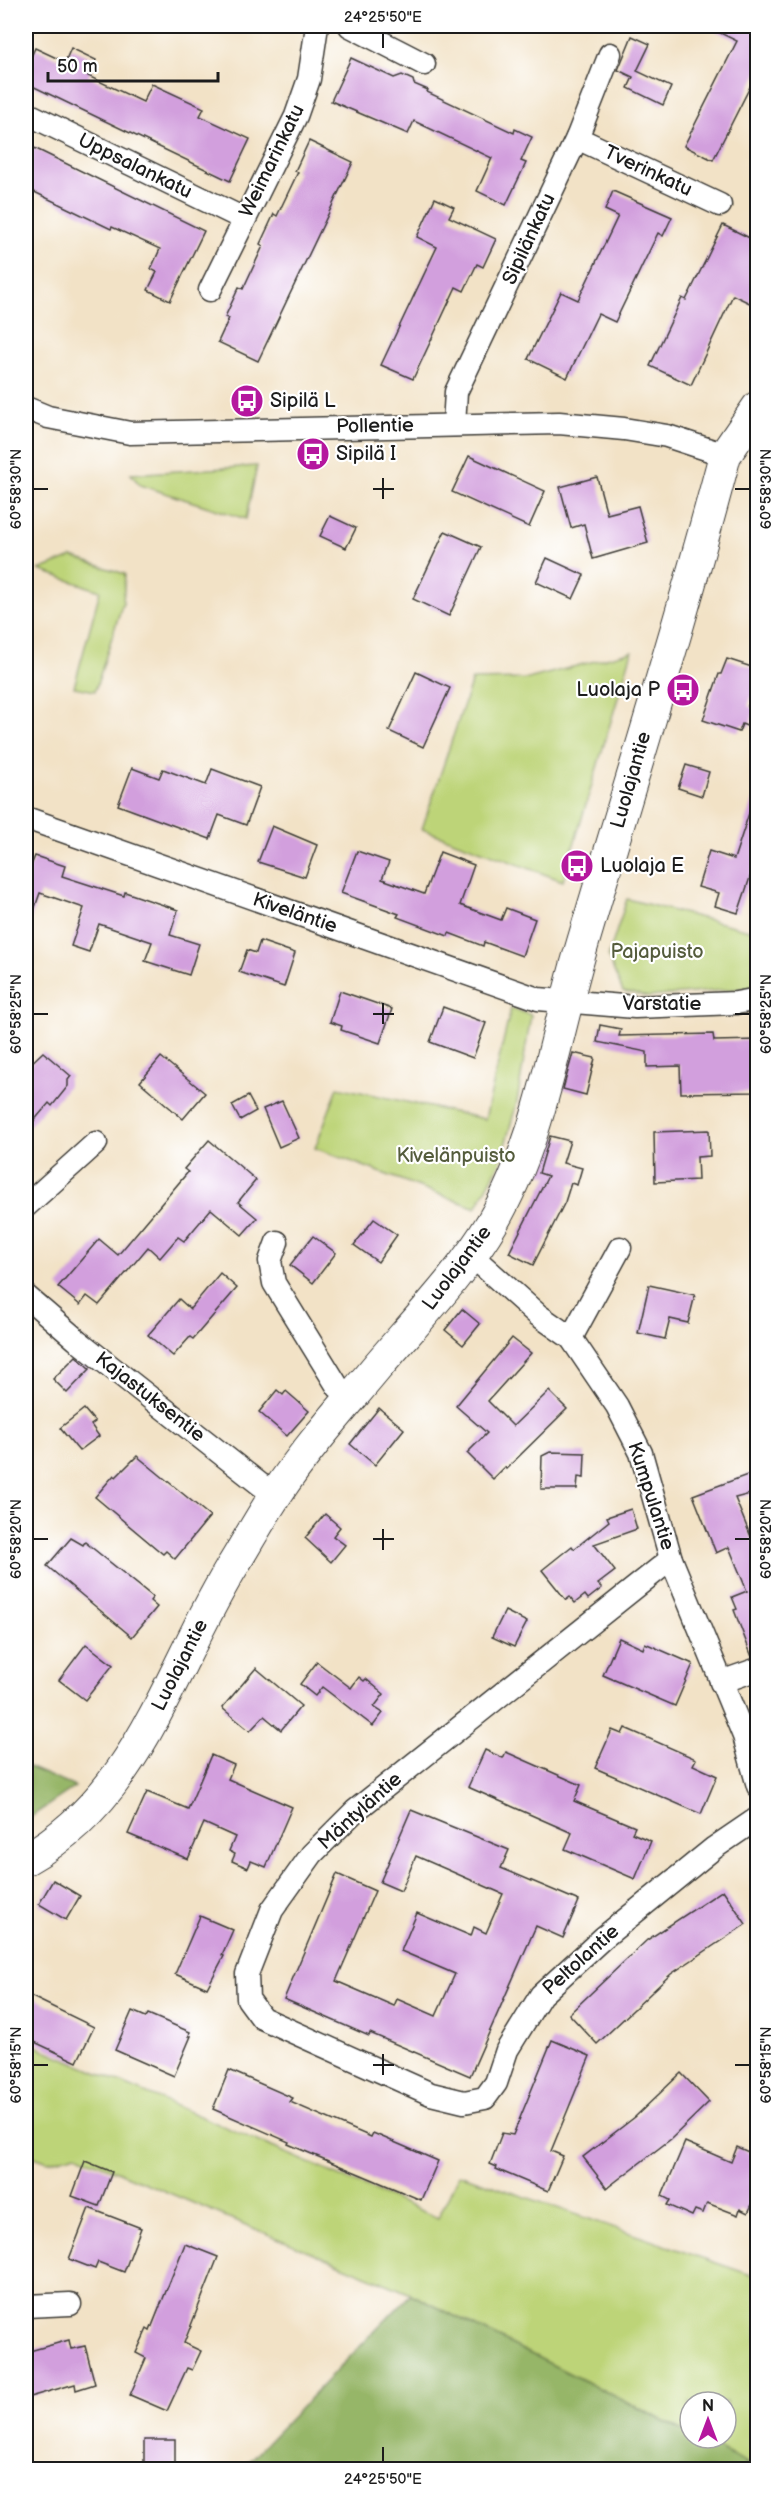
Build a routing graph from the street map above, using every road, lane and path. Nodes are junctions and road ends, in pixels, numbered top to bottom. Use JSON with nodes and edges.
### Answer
{"nodes":[{"id":1,"x":317,"y":26,"type":"edge"},
{"id":2,"x":350,"y":26,"type":"edge"},
{"id":3,"x":610,"y":54,"type":"dead end"},
{"id":4,"x":424,"y":64,"type":"dead end"},
{"id":5,"x":26,"y":113,"type":"edge"},
{"id":6,"x":577,"y":138,"type":"junction"},
{"id":7,"x":720,"y":205,"type":"dead end"},
{"id":8,"x":244,"y":219,"type":"junction"},
{"id":9,"x":210,"y":290,"type":"dead end"},
{"id":10,"x":758,"y":407,"type":"edge"},
{"id":11,"x":26,"y":408,"type":"edge"},
{"id":12,"x":454,"y":425,"type":"junction"},
{"id":13,"x":725,"y":455,"type":"junction"},
{"id":14,"x":26,"y":818,"type":"edge"},
{"id":15,"x":758,"y":999,"type":"edge"},
{"id":16,"x":566,"y":1002,"type":"junction"},
{"id":17,"x":96,"y":1143,"type":"dead end"},
{"id":18,"x":26,"y":1206,"type":"edge"},
{"id":19,"x":278,"y":1242,"type":"dead end"},
{"id":20,"x":620,"y":1248,"type":"dead end"},
{"id":21,"x":471,"y":1255,"type":"junction"},
{"id":22,"x":26,"y":1296,"type":"edge"},
{"id":23,"x":571,"y":1338,"type":"junction"},
{"id":24,"x":352,"y":1396,"type":"junction"},
{"id":25,"x":278,"y":1491,"type":"junction"},
{"id":26,"x":671,"y":1559,"type":"junction"},
{"id":27,"x":758,"y":1669,"type":"edge"},
{"id":28,"x":721,"y":1682,"type":"junction"},
{"id":29,"x":758,"y":1786,"type":"edge"},
{"id":30,"x":758,"y":1818,"type":"edge"},
{"id":31,"x":26,"y":1859,"type":"edge"},
{"id":32,"x":431,"y":2094,"type":"joint"},
{"id":33,"x":70,"y":2304,"type":"dead end"},
{"id":34,"x":26,"y":2306,"type":"edge"}],
"edges":[{"from":1,"to":8,"type":"street","name":"Weimarinkatu"},
{"from":2,"to":4,"type":"street"},
{"from":3,"to":6,"type":"street","name":"Sipilänkatu"},
{"from":5,"to":8,"type":"street","name":"Uppsalankatu"},
{"from":6,"to":7,"type":"street","name":"Tverinkatu"},
{"from":6,"to":12,"type":"street","name":"Sipilänkatu"},
{"from":8,"to":9,"type":"street","name":"Weimarinkatu"},
{"from":10,"to":13,"type":"main road","name":"Luolajantie"},
{"from":11,"to":12,"type":"street","name":"Pollentie"},
{"from":12,"to":13,"type":"street","name":"Pollentie"},
{"from":13,"to":16,"type":"main road","name":"Luolajantie"},
{"from":14,"to":16,"type":"street","name":"Kiveläntie"},
{"from":15,"to":16,"type":"street","name":"Varstatie"},
{"from":16,"to":21,"type":"main road","name":"Luolajantie"},
{"from":17,"to":18,"type":"street"},
{"from":19,"to":24,"type":"street"},
{"from":20,"to":23,"type":"street"},
{"from":21,"to":23,"type":"street","name":"Kumpulantie"},
{"from":21,"to":24,"type":"main road","name":"Luolajantie"},
{"from":22,"to":25,"type":"street","name":"Kajastuksentie"},
{"from":23,"to":26,"type":"street","name":"Kumpulantie"},
{"from":24,"to":25,"type":"main road","name":"Luolajantie"},
{"from":25,"to":31,"type":"main road","name":"Luolajantie"},
{"from":26,"to":28,"type":"street","name":"Kumpulantie"},
{"from":26,"to":32,"type":"street","name":"Mäntyläntie"},
{"from":27,"to":28,"type":"street"},
{"from":28,"to":29,"type":"street","name":"Kumpulantie"},
{"from":30,"to":32,"type":"street","name":"Peltolantie"},
{"from":33,"to":34,"type":"street"}]}
